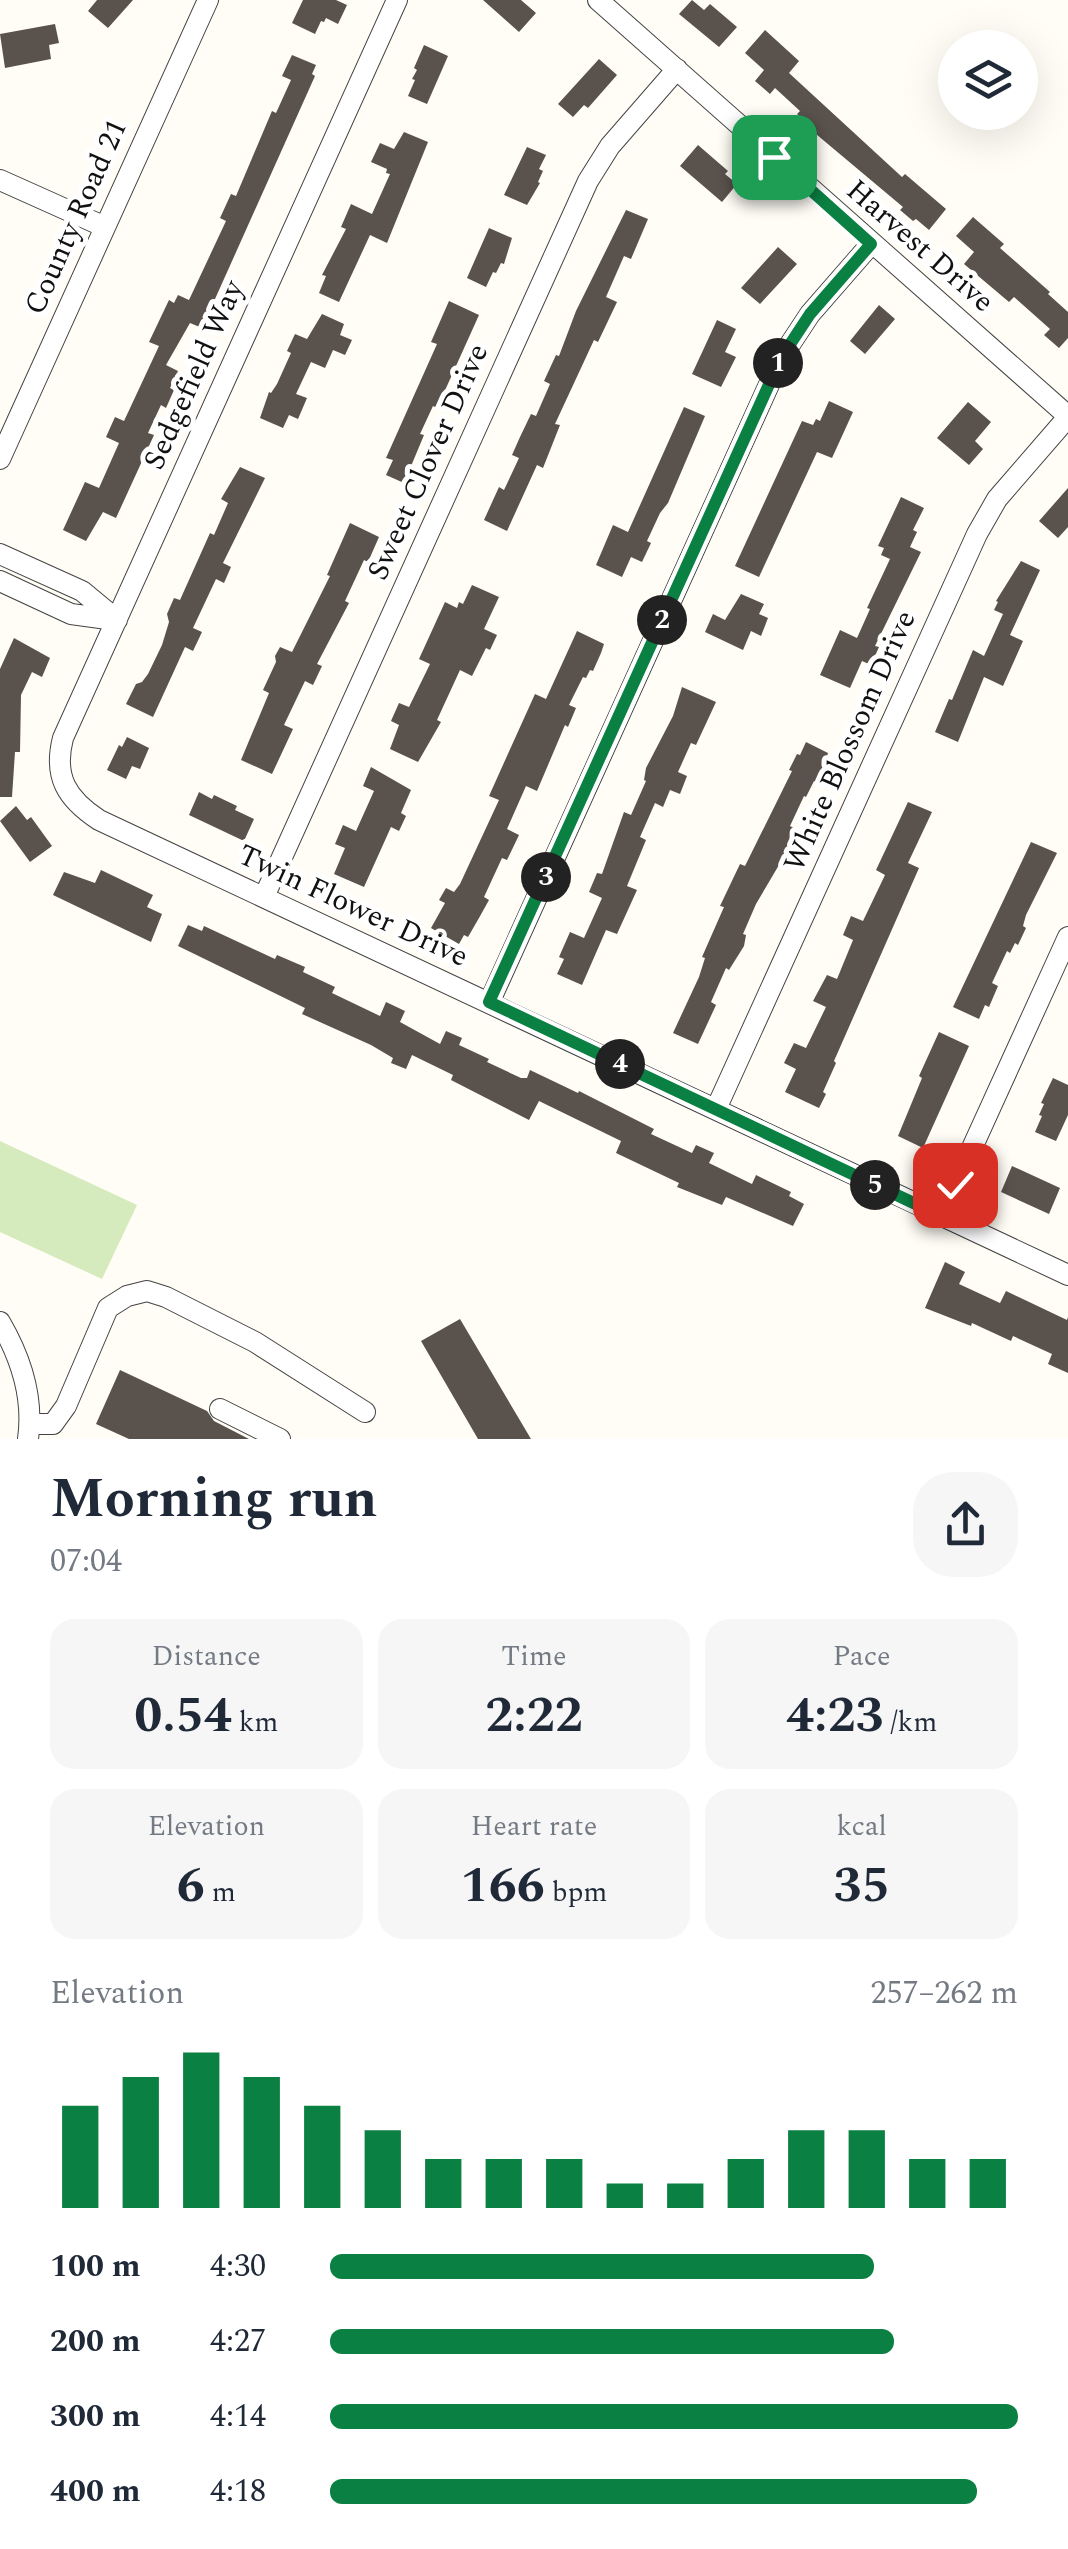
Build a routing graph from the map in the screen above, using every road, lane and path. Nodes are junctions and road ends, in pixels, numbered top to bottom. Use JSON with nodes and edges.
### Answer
{"nodes":[{"id":1,"x":208,"y":0,"type":"edge"},
{"id":2,"x":397,"y":0,"type":"edge"},
{"id":3,"x":598,"y":0,"type":"edge"},
{"id":4,"x":677,"y":69,"type":"junction"},
{"id":5,"x":0,"y":180,"type":"edge"},
{"id":6,"x":105,"y":227,"type":"junction"},
{"id":7,"x":871,"y":244,"type":"junction"},
{"id":8,"x":1068,"y":416,"type":"edge"},
{"id":9,"x":0,"y":459,"type":"edge"},
{"id":10,"x":0,"y":554,"type":"edge"},
{"id":11,"x":0,"y":581,"type":"edge"},
{"id":12,"x":117,"y":620,"type":"junction"},
{"id":13,"x":61,"y":778,"type":"joint"},
{"id":14,"x":264,"y":898,"type":"junction"},
{"id":15,"x":1068,"y":938,"type":"edge"},
{"id":16,"x":489,"y":1002,"type":"junction"},
{"id":17,"x":716,"y":1109,"type":"junction"},
{"id":18,"x":941,"y":1216,"type":"junction"},
{"id":19,"x":1068,"y":1275,"type":"edge"},
{"id":20,"x":0,"y":1322,"type":"edge"},
{"id":21,"x":220,"y":1409,"type":"dead end"},
{"id":22,"x":365,"y":1412,"type":"dead end"},
{"id":23,"x":29,"y":1432,"type":"edge"},
{"id":24,"x":280,"y":1439,"type":"edge"}],
"edges":[{"from":1,"to":6,"type":"street","name":"County Road 21"},
{"from":2,"to":12,"type":"street","name":"Sedgefield Way"},
{"from":3,"to":4,"type":"street","name":"Harvest Drive"},
{"from":4,"to":7,"type":"street","name":"Harvest Drive"},
{"from":4,"to":14,"type":"street","name":"Sweet Clover Drive"},
{"from":5,"to":6,"type":"street"},
{"from":6,"to":9,"type":"street","name":"County Road 21"},
{"from":7,"to":8,"type":"street","name":"Harvest Drive"},
{"from":7,"to":16,"type":"street"},
{"from":8,"to":17,"type":"street","name":"White Blossom Drive"},
{"from":10,"to":12,"type":"street"},
{"from":11,"to":12,"type":"street"},
{"from":12,"to":13,"type":"street","name":"Sedgefield Way"},
{"from":13,"to":14,"type":"street","name":"Twin Flower Drive"},
{"from":14,"to":16,"type":"street","name":"Twin Flower Drive"},
{"from":15,"to":18,"type":"street"},
{"from":16,"to":17,"type":"street","name":"Twin Flower Drive"},
{"from":17,"to":18,"type":"street","name":"Twin Flower Drive"},
{"from":18,"to":19,"type":"street","name":"Twin Flower Drive"},
{"from":20,"to":23,"type":"street"},
{"from":21,"to":24,"type":"street"},
{"from":22,"to":23,"type":"street"}]}
